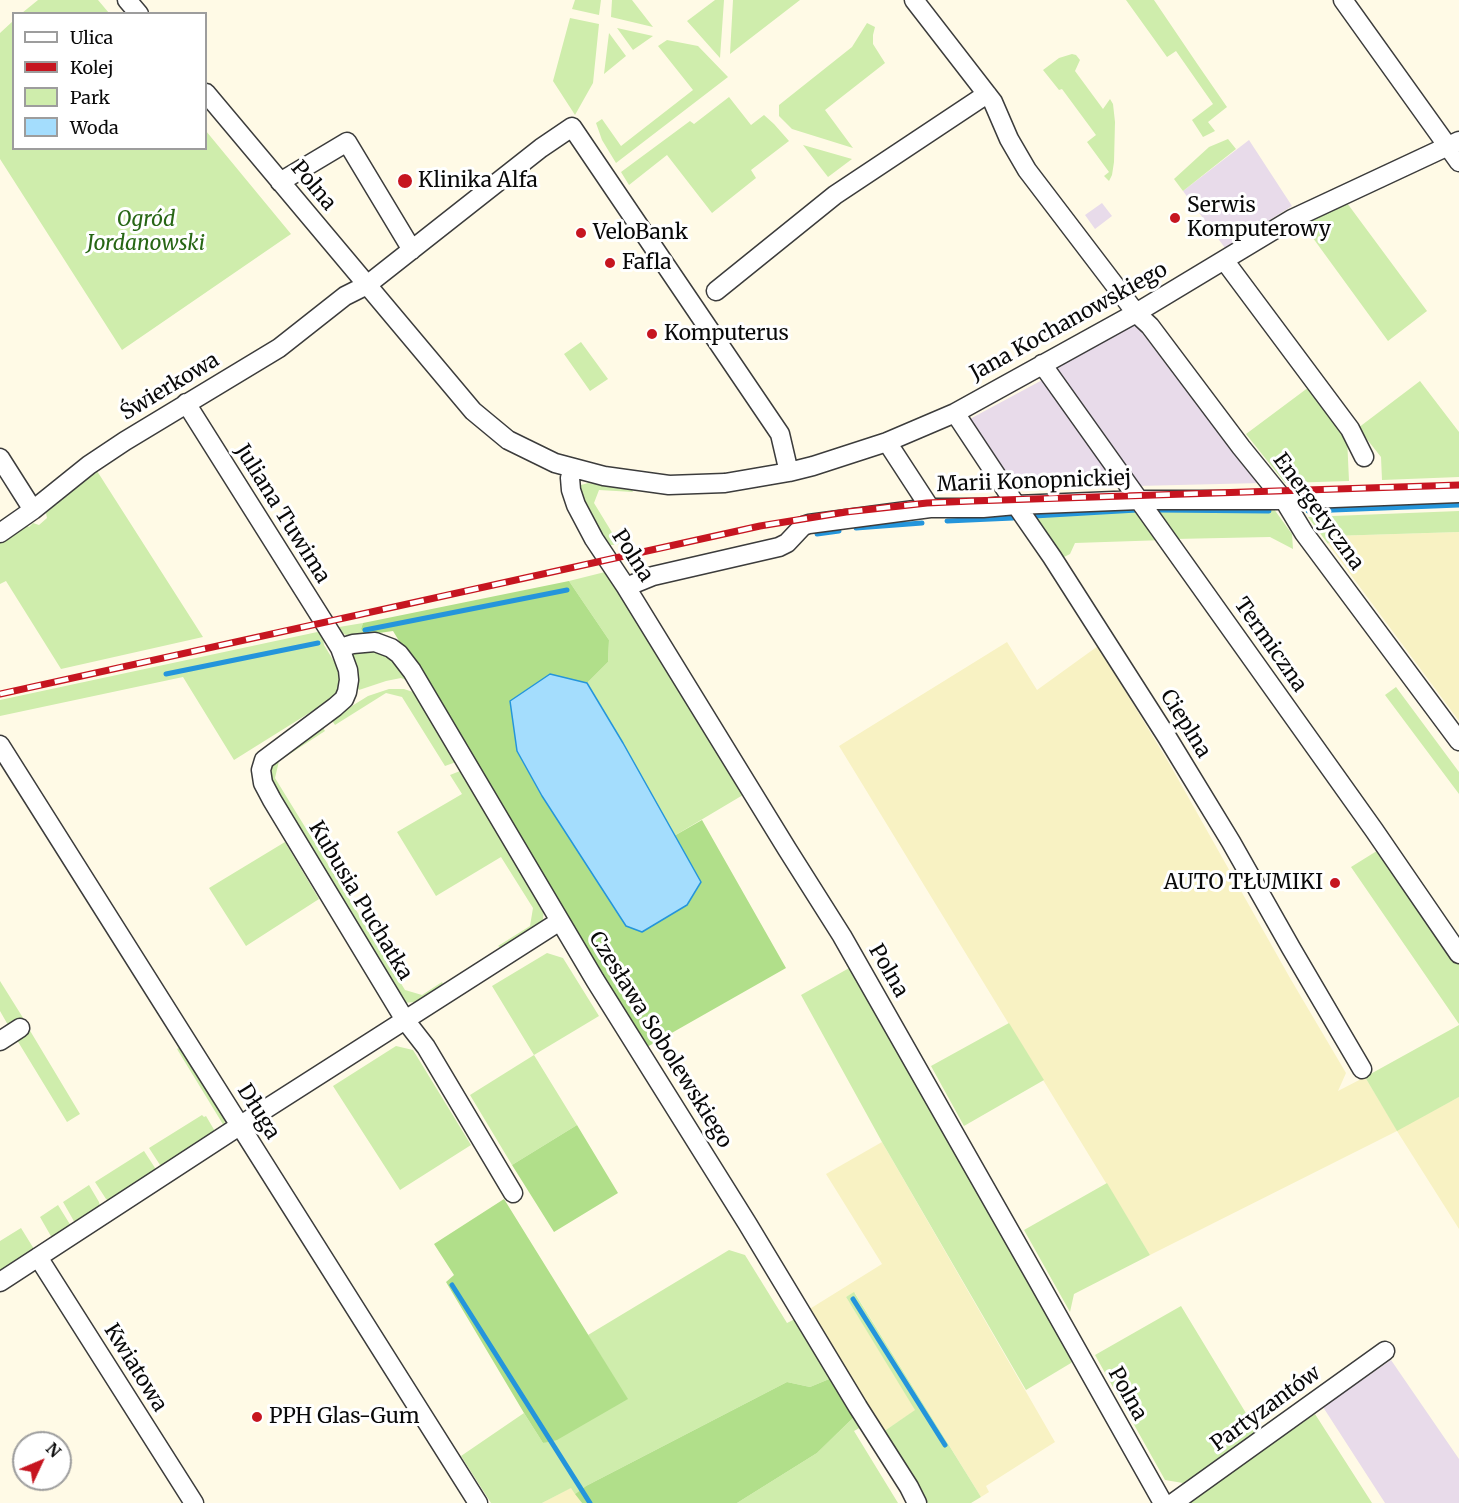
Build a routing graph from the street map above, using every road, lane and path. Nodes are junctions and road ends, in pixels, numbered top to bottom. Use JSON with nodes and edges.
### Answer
{"nodes":[{"id":1,"x":127,"y":0,"type":"edge"},
{"id":2,"x":914,"y":0,"type":"edge"},
{"id":3,"x":1343,"y":0,"type":"edge"},
{"id":4,"x":136,"y":12,"type":"edge"},
{"id":5,"x":207,"y":94,"type":"edge"},
{"id":6,"x":987,"y":94,"type":"junction"},
{"id":7,"x":1453,"y":144,"type":"edge"},
{"id":8,"x":1459,"y":162,"type":"edge"},
{"id":9,"x":280,"y":182,"type":"junction"},
{"id":10,"x":412,"y":250,"type":"junction"},
{"id":11,"x":1224,"y":260,"type":"junction"},
{"id":12,"x":367,"y":285,"type":"junction"},
{"id":13,"x":716,"y":291,"type":"dead end"},
{"id":14,"x":1136,"y":313,"type":"junction"},
{"id":15,"x":1042,"y":364,"type":"junction"},
{"id":16,"x":186,"y":403,"type":"junction"},
{"id":17,"x":955,"y":413,"type":"junction"},
{"id":18,"x":887,"y":442,"type":"junction"},
{"id":19,"x":1364,"y":457,"type":"dead end"},
{"id":20,"x":0,"y":458,"type":"edge"},
{"id":21,"x":573,"y":468,"type":"junction"},
{"id":22,"x":788,"y":468,"type":"junction"},
{"id":23,"x":1459,"y":493,"type":"edge"},
{"id":24,"x":1284,"y":500,"type":"junction"},
{"id":25,"x":1139,"y":501,"type":"junction"},
{"id":26,"x":1016,"y":505,"type":"junction"},
{"id":27,"x":930,"y":508,"type":"junction"},
{"id":28,"x":33,"y":510,"type":"junction"},
{"id":29,"x":0,"y":532,"type":"edge"},
{"id":30,"x":626,"y":587,"type":"junction"},
{"id":31,"x":340,"y":648,"type":"junction"},
{"id":32,"x":1459,"y":741,"type":"edge"},
{"id":33,"x":0,"y":744,"type":"edge"},
{"id":34,"x":560,"y":921,"type":"junction"},
{"id":35,"x":1459,"y":954,"type":"edge"},
{"id":36,"x":405,"y":1020,"type":"junction"},
{"id":37,"x":20,"y":1028,"type":"dead end"},
{"id":38,"x":0,"y":1041,"type":"edge"},
{"id":39,"x":1362,"y":1069,"type":"dead end"},
{"id":40,"x":240,"y":1126,"type":"junction"},
{"id":41,"x":513,"y":1193,"type":"dead end"},
{"id":42,"x":38,"y":1257,"type":"junction"},
{"id":43,"x":0,"y":1282,"type":"edge"},
{"id":44,"x":1385,"y":1351,"type":"dead end"},
{"id":45,"x":194,"y":1503,"type":"edge"},
{"id":46,"x":478,"y":1503,"type":"edge"},
{"id":47,"x":917,"y":1503,"type":"edge"},
{"id":48,"x":1162,"y":1503,"type":"edge"},
{"id":49,"x":1173,"y":1503,"type":"edge"}],
"edges":[{"from":1,"to":4,"type":"street"},
{"from":2,"to":6,"type":"street","name":"Energetyczna"},
{"from":3,"to":7,"type":"street"},
{"from":5,"to":9,"type":"street","name":"Polna"},
{"from":6,"to":13,"type":"street"},
{"from":6,"to":14,"type":"street","name":"Energetyczna"},
{"from":7,"to":8,"type":"street"},
{"from":7,"to":11,"type":"street","name":"Jana Kochanowskiego"},
{"from":9,"to":10,"type":"street"},
{"from":9,"to":12,"type":"street","name":"Polna"},
{"from":10,"to":12,"type":"street","name":"Świerkowa"},
{"from":10,"to":22,"type":"street","name":"Świerkowa"},
{"from":11,"to":14,"type":"street","name":"Jana Kochanowskiego"},
{"from":11,"to":19,"type":"street"},
{"from":12,"to":16,"type":"street","name":"Świerkowa"},
{"from":12,"to":21,"type":"street","name":"Polna"},
{"from":14,"to":15,"type":"street","name":"Jana Kochanowskiego"},
{"from":14,"to":24,"type":"street","name":"Energetyczna"},
{"from":15,"to":17,"type":"street","name":"Jana Kochanowskiego"},
{"from":15,"to":25,"type":"street","name":"Termiczna"},
{"from":16,"to":28,"type":"street","name":"Świerkowa"},
{"from":16,"to":31,"type":"street","name":"Juliana Tuwima"},
{"from":17,"to":18,"type":"street","name":"Jana Kochanowskiego"},
{"from":17,"to":26,"type":"street","name":"Cieplna"},
{"from":18,"to":22,"type":"street","name":"Jana Kochanowskiego"},
{"from":18,"to":27,"type":"street"},
{"from":20,"to":28,"type":"street"},
{"from":21,"to":22,"type":"street","name":"Polna"},
{"from":21,"to":30,"type":"street","name":"Polna"},
{"from":23,"to":24,"type":"street","name":"Marii Konopnickiej"},
{"from":24,"to":25,"type":"street","name":"Marii Konopnickiej"},
{"from":24,"to":32,"type":"street","name":"Energetyczna"},
{"from":25,"to":26,"type":"street","name":"Marii Konopnickiej"},
{"from":25,"to":35,"type":"street","name":"Termiczna"},
{"from":26,"to":27,"type":"street","name":"Marii Konopnickiej"},
{"from":26,"to":39,"type":"street","name":"Cieplna"},
{"from":27,"to":30,"type":"street","name":"Marii Konopnickiej"},
{"from":28,"to":29,"type":"street","name":"Świerkowa"},
{"from":30,"to":48,"type":"street","name":"Polna"},
{"from":31,"to":34,"type":"street","name":"Czesława Sobolewskiego"},
{"from":31,"to":36,"type":"street","name":"Kubusia Puchatka"},
{"from":33,"to":40,"type":"street","name":"Długa"},
{"from":34,"to":36,"type":"street"},
{"from":34,"to":47,"type":"street","name":"Czesława Sobolewskiego"},
{"from":36,"to":40,"type":"street"},
{"from":36,"to":41,"type":"street","name":"Kubusia Puchatka"},
{"from":37,"to":38,"type":"street"},
{"from":40,"to":42,"type":"street"},
{"from":40,"to":46,"type":"street","name":"Długa"},
{"from":42,"to":43,"type":"street"},
{"from":42,"to":45,"type":"street","name":"Kwiatowa"},
{"from":44,"to":49,"type":"street","name":"Partyzantów"}]}
